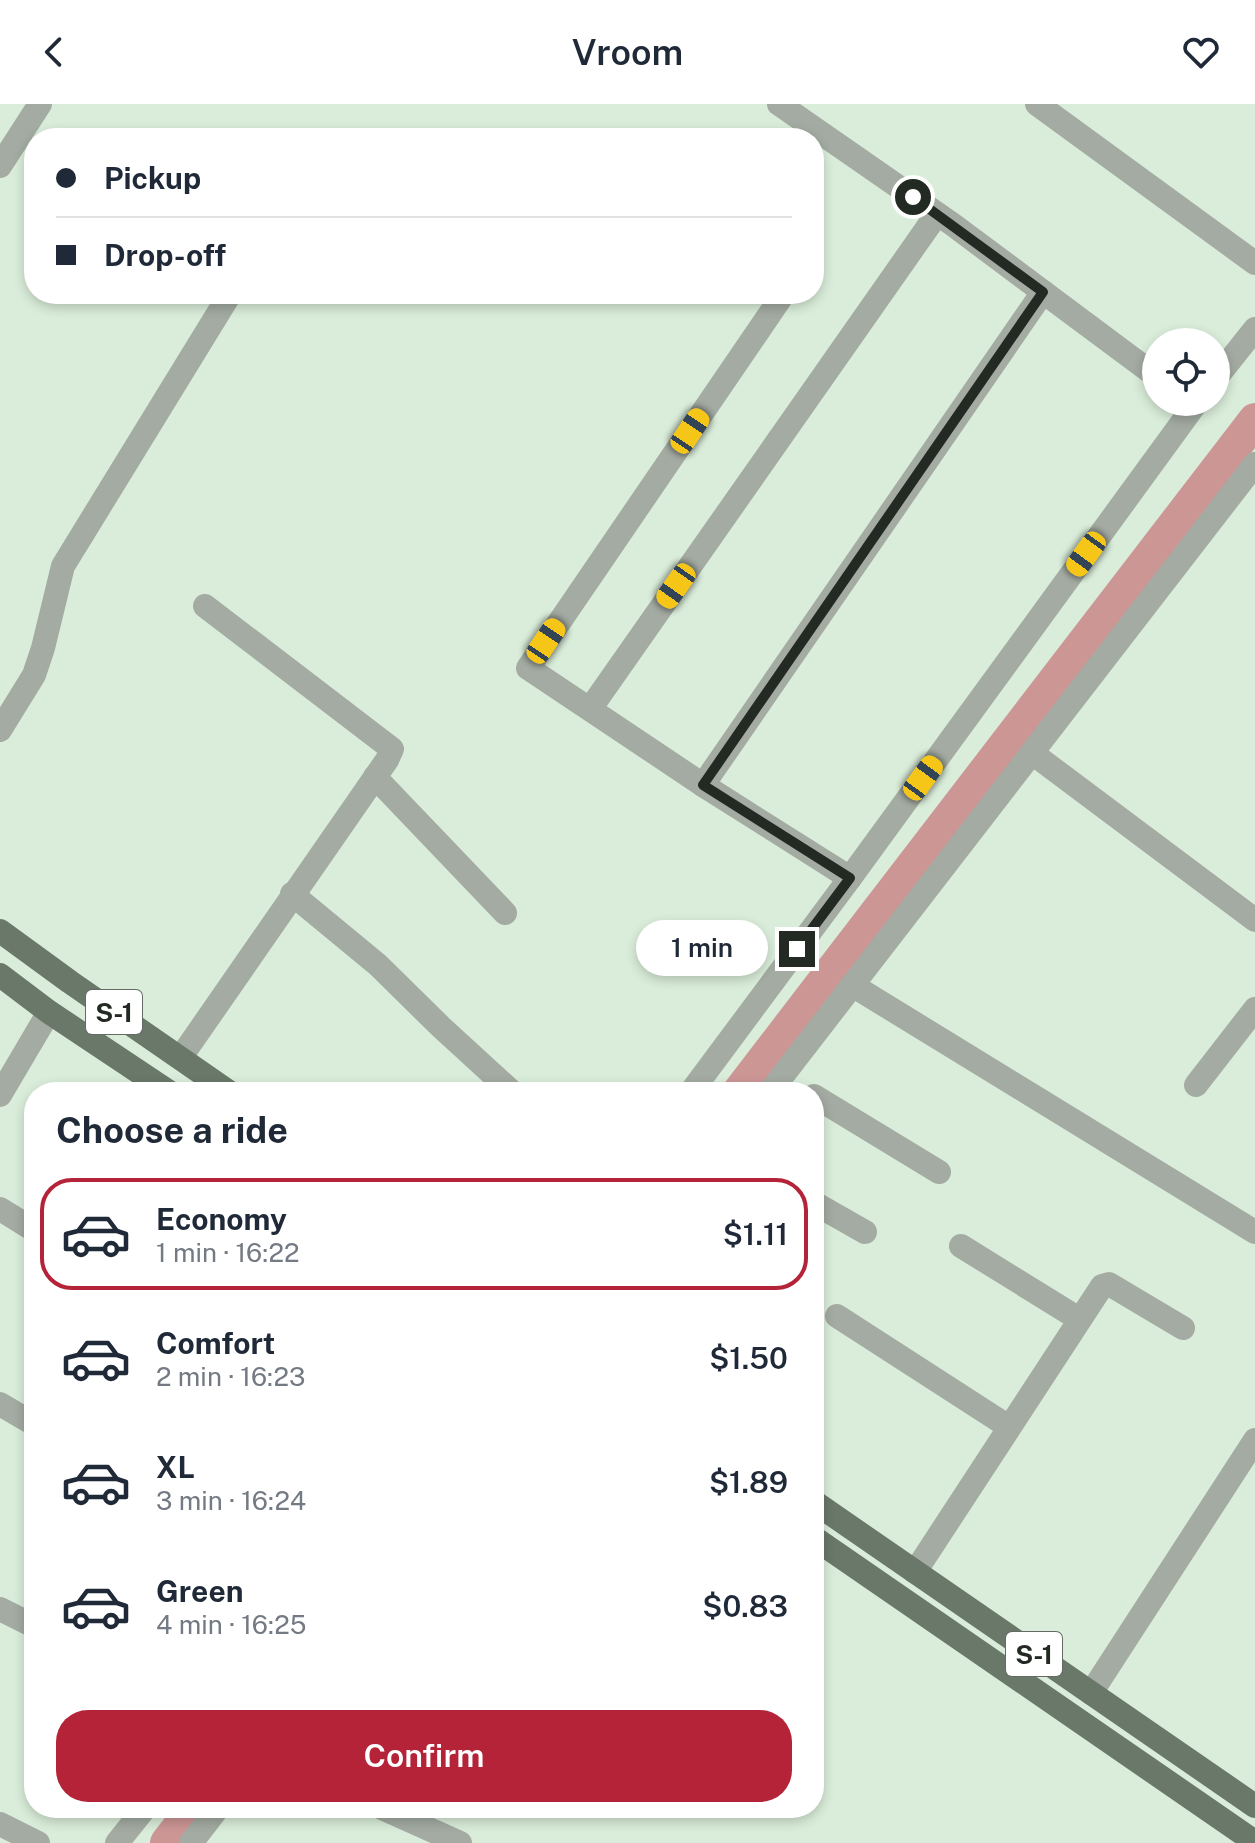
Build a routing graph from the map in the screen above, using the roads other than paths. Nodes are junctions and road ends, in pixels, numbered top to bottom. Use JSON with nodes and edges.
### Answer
{"nodes":[{"id":1,"x":40,"y":104,"type":"edge"},
{"id":2,"x":779,"y":104,"type":"edge"},
{"id":3,"x":1037,"y":104,"type":"edge"},
{"id":4,"x":25,"y":128,"type":"edge"},
{"id":5,"x":813,"y":128,"type":"edge"},
{"id":6,"x":24,"y":129,"type":"edge"},
{"id":7,"x":824,"y":135,"type":"edge"},
{"id":8,"x":0,"y":166,"type":"edge"},
{"id":9,"x":937,"y":214,"type":"junction"},
{"id":10,"x":1255,"y":263,"type":"edge"},
{"id":11,"x":1043,"y":292,"type":"junction"},
{"id":12,"x":224,"y":304,"type":"edge"},
{"id":13,"x":777,"y":304,"type":"edge"},
{"id":14,"x":1255,"y":329,"type":"edge"},
{"id":15,"x":1230,"y":360,"type":"edge"},
{"id":16,"x":1142,"y":366,"type":"edge"},
{"id":17,"x":1185,"y":416,"type":"edge"},
{"id":18,"x":1255,"y":464,"type":"edge"},
{"id":19,"x":205,"y":606,"type":"dead end"},
{"id":20,"x":590,"y":709,"type":"junction"},
{"id":21,"x":0,"y":730,"type":"edge"},
{"id":22,"x":1032,"y":753,"type":"junction"},
{"id":23,"x":375,"y":777,"type":"junction"},
{"id":24,"x":703,"y":785,"type":"junction"},
{"id":25,"x":850,"y":878,"type":"junction"},
{"id":26,"x":292,"y":894,"type":"junction"},
{"id":27,"x":505,"y":913,"type":"dead end"},
{"id":28,"x":1255,"y":920,"type":"edge"},
{"id":29,"x":0,"y":931,"type":"edge"},
{"id":30,"x":0,"y":975,"type":"edge"},
{"id":31,"x":852,"y":985,"type":"junction"},
{"id":32,"x":1255,"y":1009,"type":"edge"},
{"id":33,"x":49,"y":1012,"type":"junction"},
{"id":34,"x":181,"y":1057,"type":"junction"},
{"id":35,"x":154,"y":1082,"type":"edge"},
{"id":36,"x":215,"y":1082,"type":"edge"},
{"id":37,"x":501,"y":1082,"type":"edge"},
{"id":38,"x":698,"y":1082,"type":"edge"},
{"id":39,"x":778,"y":1082,"type":"edge"},
{"id":40,"x":1196,"y":1085,"type":"dead end"},
{"id":41,"x":0,"y":1095,"type":"edge"},
{"id":42,"x":824,"y":1102,"type":"edge"},
{"id":43,"x":939,"y":1172,"type":"dead end"},
{"id":44,"x":0,"y":1209,"type":"edge"},
{"id":45,"x":824,"y":1209,"type":"edge"},
{"id":46,"x":24,"y":1224,"type":"edge"},
{"id":47,"x":865,"y":1232,"type":"dead end"},
{"id":48,"x":1255,"y":1232,"type":"edge"},
{"id":49,"x":961,"y":1246,"type":"dead end"},
{"id":50,"x":837,"y":1316,"type":"dead end"},
{"id":51,"x":1079,"y":1319,"type":"junction"},
{"id":52,"x":1183,"y":1328,"type":"dead end"},
{"id":53,"x":0,"y":1404,"type":"edge"},
{"id":54,"x":24,"y":1418,"type":"edge"},
{"id":55,"x":1009,"y":1427,"type":"junction"},
{"id":56,"x":1255,"y":1440,"type":"edge"},
{"id":57,"x":824,"y":1509,"type":"edge"},
{"id":58,"x":824,"y":1545,"type":"edge"},
{"id":59,"x":915,"y":1572,"type":"junction"},
{"id":60,"x":0,"y":1609,"type":"edge"},
{"id":61,"x":24,"y":1621,"type":"edge"},
{"id":62,"x":1091,"y":1693,"type":"junction"},
{"id":63,"x":1255,"y":1806,"type":"edge"},
{"id":64,"x":137,"y":1818,"type":"edge"},
{"id":65,"x":210,"y":1818,"type":"edge"},
{"id":66,"x":404,"y":1818,"type":"edge"},
{"id":67,"x":0,"y":1824,"type":"edge"},
{"id":68,"x":1255,"y":1842,"type":"edge"},
{"id":69,"x":38,"y":1843,"type":"edge"},
{"id":70,"x":117,"y":1843,"type":"edge"},
{"id":71,"x":191,"y":1843,"type":"edge"},
{"id":72,"x":460,"y":1843,"type":"edge"}],
"edges":[{"from":1,"to":4,"type":"street"},
{"from":2,"to":5,"type":"street"},
{"from":3,"to":10,"type":"street"},
{"from":6,"to":8,"type":"street"},
{"from":7,"to":9,"type":"street"},
{"from":9,"to":11,"type":"street"},
{"from":9,"to":20,"type":"street"},
{"from":11,"to":16,"type":"street"},
{"from":11,"to":24,"type":"street"},
{"from":12,"to":21,"type":"street"},
{"from":13,"to":20,"type":"street"},
{"from":14,"to":15,"type":"street"},
{"from":17,"to":25,"type":"street"},
{"from":18,"to":22,"type":"street"},
{"from":19,"to":23,"type":"street"},
{"from":20,"to":24,"type":"street"},
{"from":22,"to":28,"type":"street"},
{"from":22,"to":31,"type":"street"},
{"from":23,"to":26,"type":"street"},
{"from":23,"to":27,"type":"street"},
{"from":24,"to":25,"type":"street"},
{"from":25,"to":38,"type":"street"},
{"from":26,"to":34,"type":"street"},
{"from":26,"to":37,"type":"street"},
{"from":29,"to":34,"type":"main road","number":"S-1"},
{"from":30,"to":33,"type":"main road","number":"S-1"},
{"from":31,"to":39,"type":"street"},
{"from":31,"to":48,"type":"street"},
{"from":32,"to":40,"type":"street"},
{"from":33,"to":35,"type":"main road","number":"S-1"},
{"from":33,"to":41,"type":"street"},
{"from":34,"to":36,"type":"main road","number":"S-1"},
{"from":42,"to":43,"type":"street"},
{"from":44,"to":46,"type":"street"},
{"from":45,"to":47,"type":"street"},
{"from":49,"to":51,"type":"street"},
{"from":50,"to":55,"type":"street"},
{"from":51,"to":52,"type":"street"},
{"from":51,"to":55,"type":"street"},
{"from":53,"to":54,"type":"street"},
{"from":55,"to":59,"type":"street"},
{"from":56,"to":62,"type":"street"},
{"from":57,"to":59,"type":"main road","number":"S-1"},
{"from":58,"to":68,"type":"main road","number":"S-1"},
{"from":59,"to":62,"type":"main road","number":"S-1"},
{"from":60,"to":61,"type":"street"},
{"from":62,"to":63,"type":"main road","number":"S-1"},
{"from":64,"to":70,"type":"street"},
{"from":65,"to":71,"type":"street"},
{"from":66,"to":72,"type":"street"},
{"from":67,"to":69,"type":"street"}]}
